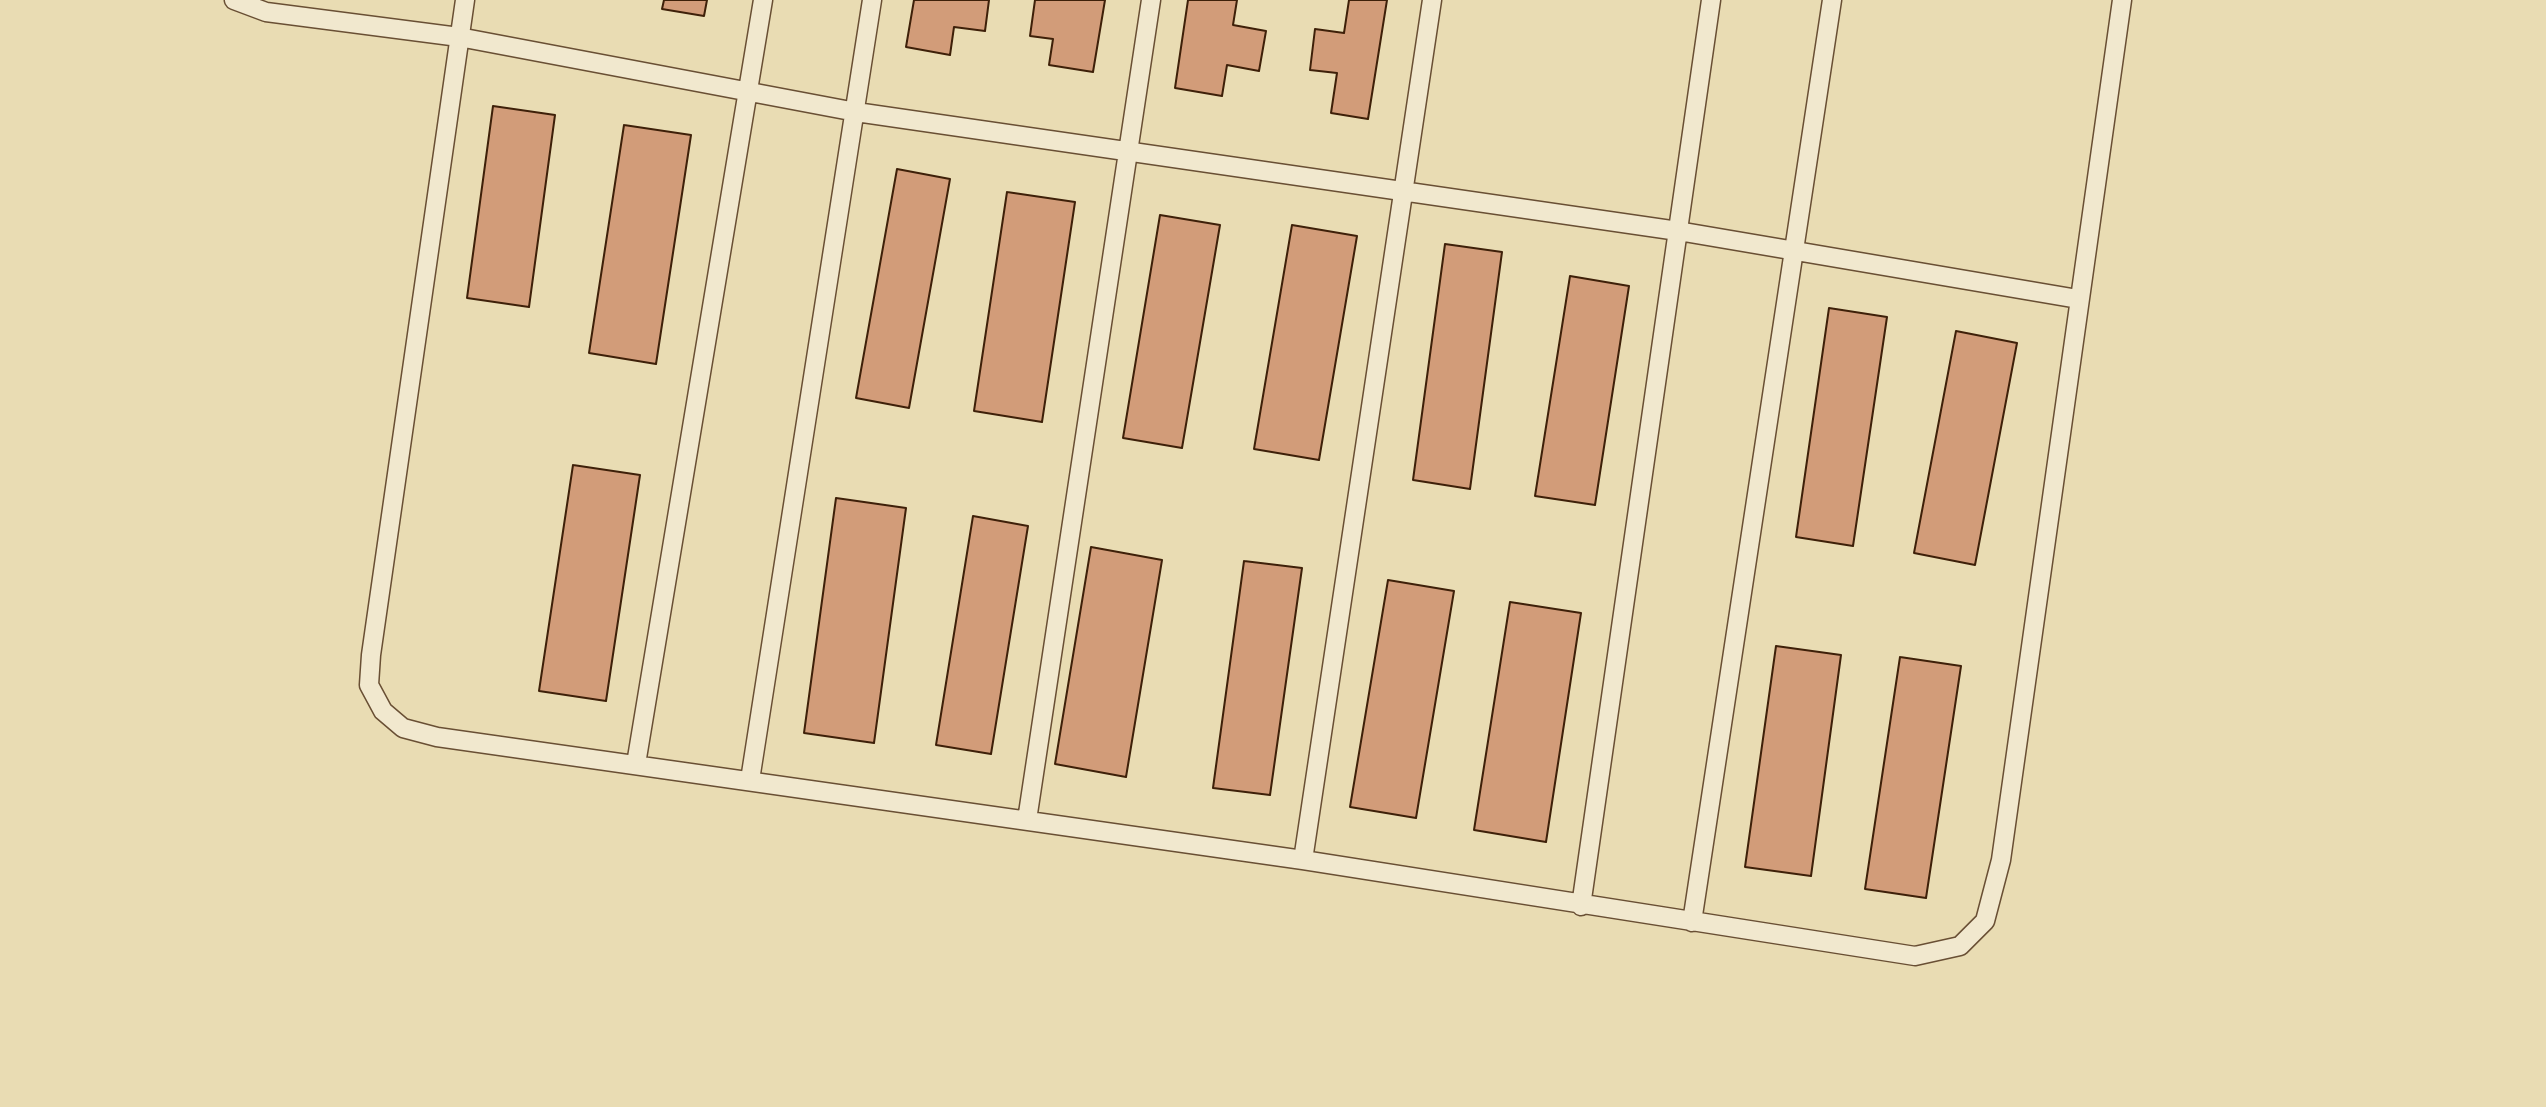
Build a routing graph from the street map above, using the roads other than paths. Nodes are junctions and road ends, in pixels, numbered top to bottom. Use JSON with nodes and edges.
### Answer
{"nodes":[{"id":1,"x":234,"y":0,"type":"edge"},
{"id":2,"x":465,"y":0,"type":"edge"},
{"id":3,"x":763,"y":0,"type":"edge"},
{"id":4,"x":872,"y":0,"type":"edge"},
{"id":5,"x":1151,"y":0,"type":"edge"},
{"id":6,"x":1432,"y":0,"type":"edge"},
{"id":7,"x":1711,"y":0,"type":"edge"},
{"id":8,"x":1832,"y":0,"type":"edge"},
{"id":9,"x":2122,"y":0,"type":"edge"},
{"id":10,"x":459,"y":37,"type":"junction"},
{"id":11,"x":750,"y":91,"type":"junction"},
{"id":12,"x":856,"y":112,"type":"junction"},
{"id":13,"x":1128,"y":150,"type":"junction"},
{"id":14,"x":1405,"y":193,"type":"junction"},
{"id":15,"x":1678,"y":231,"type":"junction"},
{"id":16,"x":1794,"y":252,"type":"junction"},
{"id":17,"x":2078,"y":299,"type":"junction"},
{"id":18,"x":636,"y":764,"type":"junction"},
{"id":19,"x":750,"y":780,"type":"junction"},
{"id":20,"x":1027,"y":820,"type":"junction"},
{"id":21,"x":1303,"y":860,"type":"junction"},
{"id":22,"x":1581,"y":906,"type":"junction"},
{"id":23,"x":1692,"y":922,"type":"junction"}],
"edges":[{"from":1,"to":10,"type":"lane"},
{"from":2,"to":10,"type":"lane"},
{"from":3,"to":11,"type":"lane"},
{"from":4,"to":12,"type":"lane"},
{"from":5,"to":13,"type":"lane"},
{"from":6,"to":14,"type":"lane"},
{"from":7,"to":15,"type":"lane"},
{"from":8,"to":16,"type":"lane"},
{"from":9,"to":17,"type":"lane"},
{"from":10,"to":11,"type":"lane"},
{"from":10,"to":18,"type":"lane"},
{"from":11,"to":12,"type":"lane"},
{"from":11,"to":18,"type":"lane"},
{"from":12,"to":13,"type":"lane"},
{"from":12,"to":19,"type":"lane"},
{"from":13,"to":14,"type":"lane"},
{"from":13,"to":20,"type":"lane"},
{"from":14,"to":15,"type":"lane"},
{"from":14,"to":21,"type":"lane"},
{"from":15,"to":16,"type":"lane"},
{"from":15,"to":22,"type":"lane"},
{"from":16,"to":17,"type":"lane"},
{"from":16,"to":23,"type":"lane"},
{"from":17,"to":23,"type":"lane"},
{"from":18,"to":19,"type":"lane"},
{"from":19,"to":20,"type":"lane"},
{"from":20,"to":21,"type":"lane"},
{"from":21,"to":22,"type":"lane"},
{"from":22,"to":23,"type":"lane"}]}
